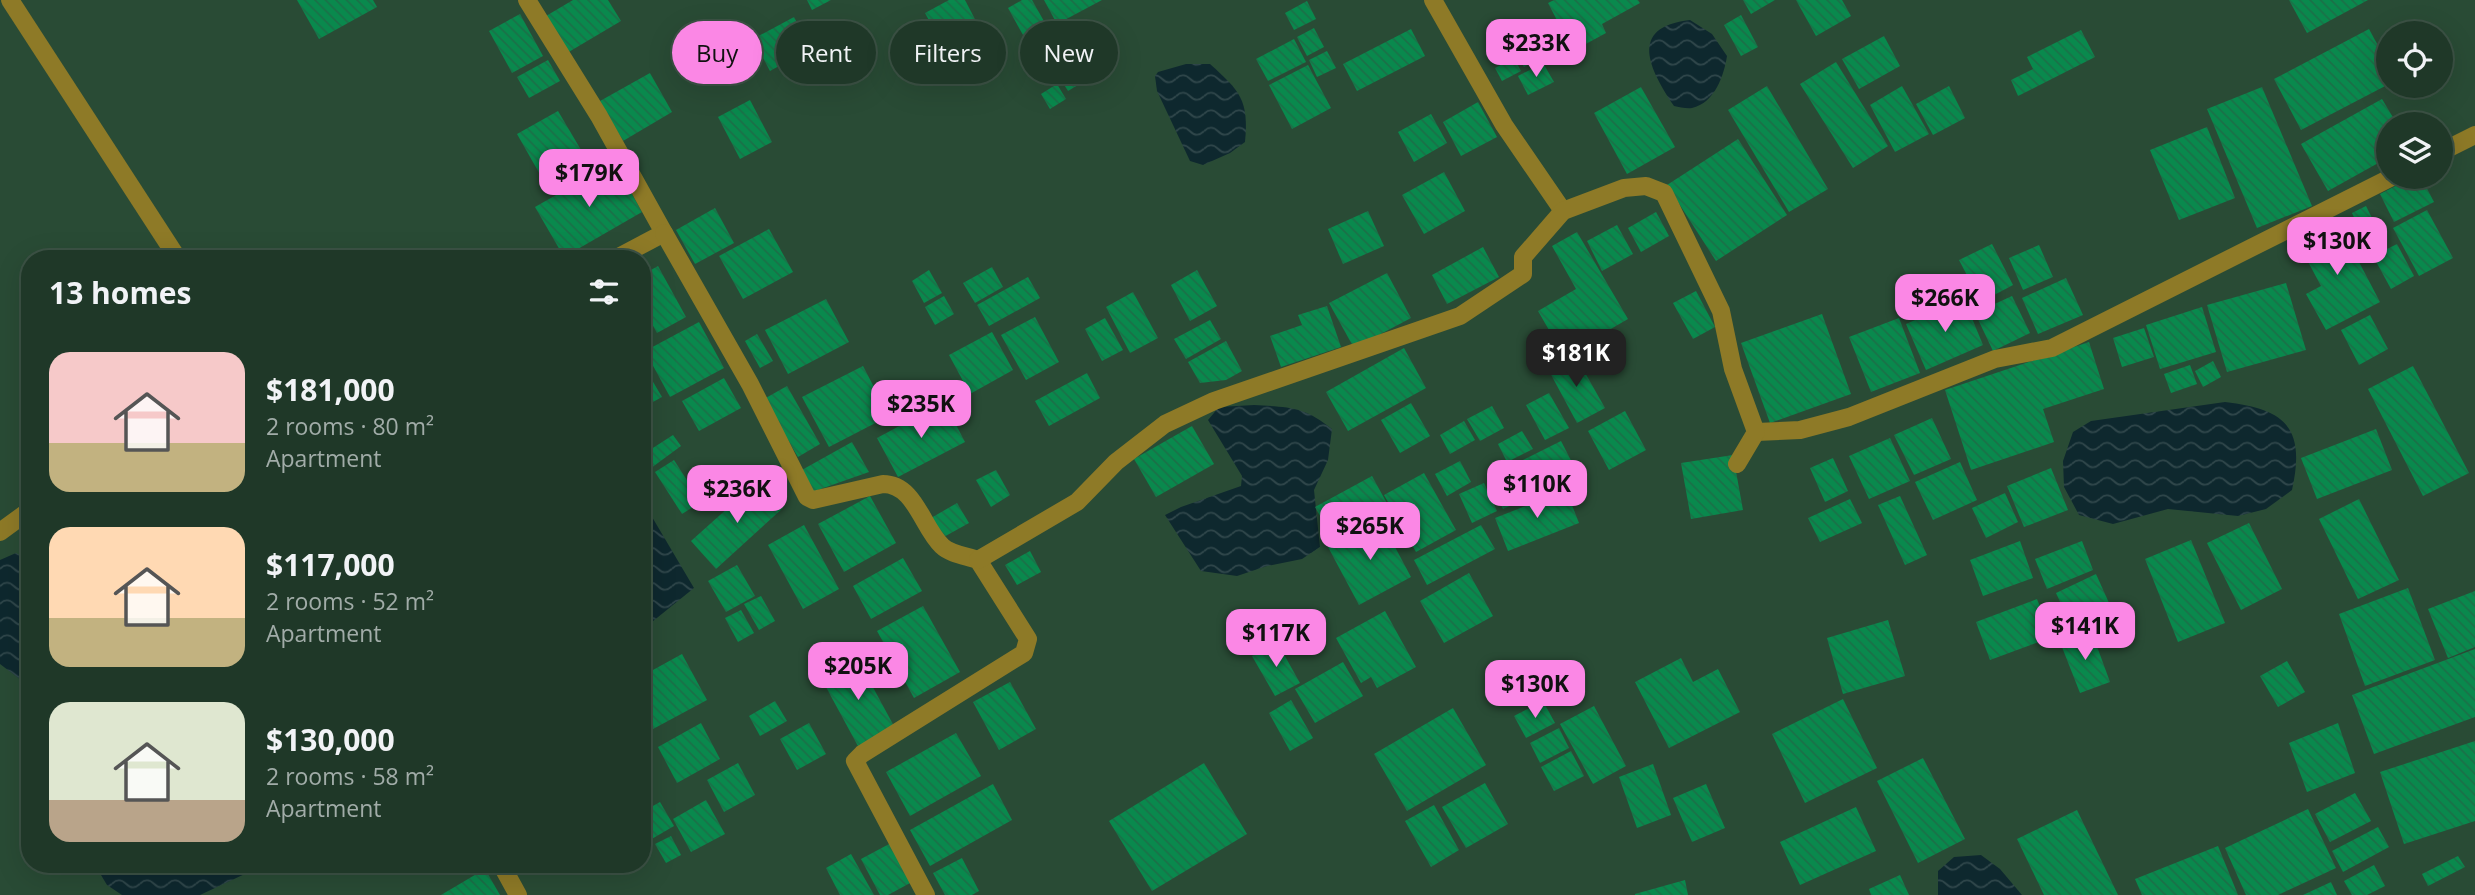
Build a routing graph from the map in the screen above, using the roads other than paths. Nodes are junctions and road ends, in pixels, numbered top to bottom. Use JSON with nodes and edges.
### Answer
{"nodes":[{"id":1,"x":10,"y":0,"type":"edge"},
{"id":2,"x":527,"y":0,"type":"edge"},
{"id":3,"x":1433,"y":0,"type":"edge"},
{"id":4,"x":2475,"y":135,"type":"edge"},
{"id":5,"x":2453,"y":146,"type":"edge"},
{"id":6,"x":2376,"y":185,"type":"edge"},
{"id":7,"x":1563,"y":211,"type":"junction"},
{"id":8,"x":664,"y":233,"type":"junction"},
{"id":9,"x":172,"y":250,"type":"edge"},
{"id":10,"x":632,"y":250,"type":"edge"},
{"id":11,"x":1756,"y":432,"type":"junction"},
{"id":12,"x":1737,"y":464,"type":"dead end"},
{"id":13,"x":21,"y":516,"type":"edge"},
{"id":14,"x":0,"y":531,"type":"edge"},
{"id":15,"x":978,"y":560,"type":"junction"},
{"id":16,"x":506,"y":873,"type":"edge"},
{"id":17,"x":518,"y":895,"type":"edge"},
{"id":18,"x":926,"y":895,"type":"edge"}],
"edges":[{"from":1,"to":9,"type":"street"},
{"from":2,"to":8,"type":"street"},
{"from":3,"to":7,"type":"street"},
{"from":4,"to":5,"type":"street"},
{"from":6,"to":11,"type":"street"},
{"from":7,"to":11,"type":"street"},
{"from":7,"to":15,"type":"street"},
{"from":8,"to":10,"type":"street"},
{"from":8,"to":15,"type":"street"},
{"from":11,"to":12,"type":"street"},
{"from":13,"to":14,"type":"street"},
{"from":15,"to":18,"type":"street"},
{"from":16,"to":17,"type":"street"}]}
